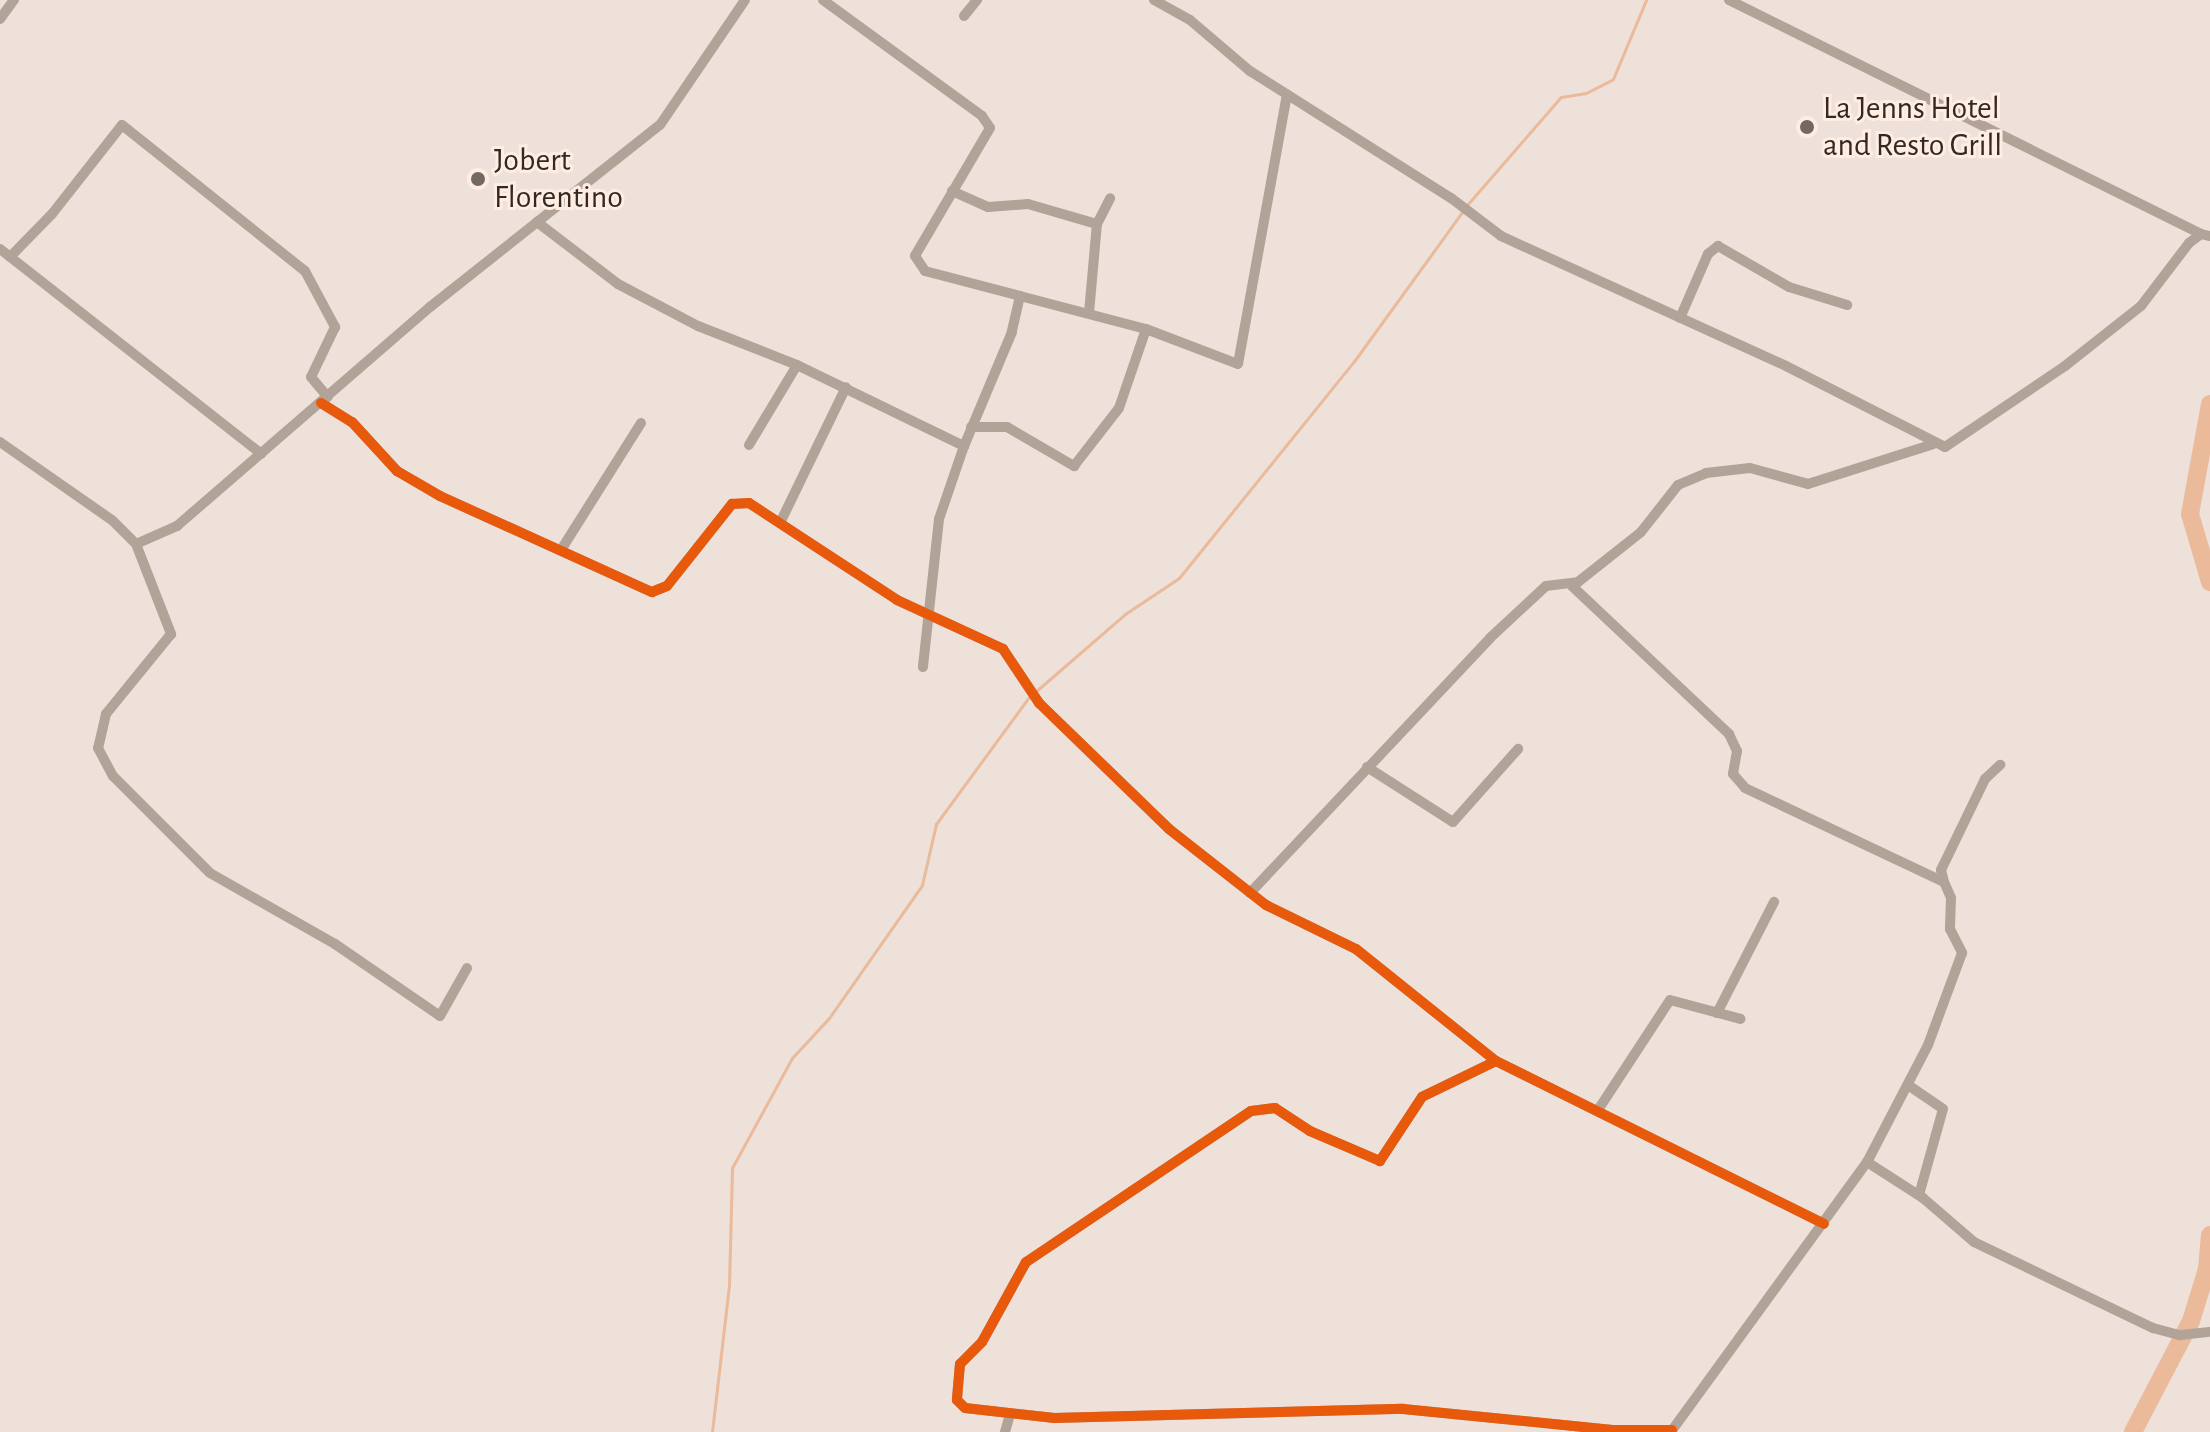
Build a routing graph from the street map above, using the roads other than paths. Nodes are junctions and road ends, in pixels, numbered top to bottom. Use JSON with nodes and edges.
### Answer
{"nodes":[{"id":1,"x":14,"y":0,"type":"edge"},
{"id":2,"x":745,"y":0,"type":"edge"},
{"id":3,"x":823,"y":0,"type":"edge"},
{"id":4,"x":977,"y":0,"type":"edge"},
{"id":5,"x":1154,"y":0,"type":"edge"},
{"id":6,"x":1729,"y":0,"type":"edge"},
{"id":7,"x":964,"y":16,"type":"dead end"},
{"id":8,"x":0,"y":19,"type":"edge"},
{"id":9,"x":1287,"y":94,"type":"junction"},
{"id":10,"x":952,"y":191,"type":"junction"},
{"id":11,"x":1110,"y":198,"type":"dead end"},
{"id":12,"x":537,"y":222,"type":"junction"},
{"id":13,"x":1097,"y":224,"type":"junction"},
{"id":14,"x":2206,"y":235,"type":"edge"},
{"id":15,"x":0,"y":249,"type":"edge"},
{"id":16,"x":10,"y":257,"type":"junction"},
{"id":17,"x":1020,"y":296,"type":"junction"},
{"id":18,"x":1847,"y":305,"type":"dead end"},
{"id":19,"x":1089,"y":313,"type":"junction"},
{"id":20,"x":1680,"y":318,"type":"junction"},
{"id":21,"x":1146,"y":329,"type":"junction"},
{"id":22,"x":797,"y":365,"type":"junction"},
{"id":23,"x":846,"y":387,"type":"junction"},
{"id":24,"x":325,"y":400,"type":"junction"},
{"id":25,"x":641,"y":423,"type":"dead end"},
{"id":26,"x":971,"y":427,"type":"junction"},
{"id":27,"x":0,"y":442,"type":"edge"},
{"id":28,"x":1933,"y":444,"type":"junction"},
{"id":29,"x":749,"y":445,"type":"dead end"},
{"id":30,"x":964,"y":446,"type":"junction"},
{"id":31,"x":261,"y":454,"type":"junction"},
{"id":32,"x":780,"y":523,"type":"junction"},
{"id":33,"x":136,"y":544,"type":"junction"},
{"id":34,"x":561,"y":550,"type":"junction"},
{"id":35,"x":1572,"y":586,"type":"junction"},
{"id":36,"x":931,"y":614,"type":"junction"},
{"id":37,"x":923,"y":667,"type":"dead end"},
{"id":38,"x":1518,"y":749,"type":"dead end"},
{"id":39,"x":2000,"y":765,"type":"dead end"},
{"id":40,"x":1367,"y":767,"type":"junction"},
{"id":41,"x":1944,"y":882,"type":"junction"},
{"id":42,"x":1250,"y":893,"type":"junction"},
{"id":43,"x":1774,"y":902,"type":"dead end"},
{"id":44,"x":467,"y":968,"type":"dead end"},
{"id":45,"x":1717,"y":1013,"type":"junction"},
{"id":46,"x":1741,"y":1019,"type":"dead end"},
{"id":47,"x":1496,"y":1061,"type":"junction"},
{"id":48,"x":1908,"y":1085,"type":"junction"},
{"id":49,"x":1598,"y":1110,"type":"junction"},
{"id":50,"x":1867,"y":1162,"type":"junction"},
{"id":51,"x":1919,"y":1195,"type":"junction"},
{"id":52,"x":1824,"y":1224,"type":"junction"},
{"id":53,"x":2210,"y":1332,"type":"edge"},
{"id":54,"x":1010,"y":1414,"type":"junction"},
{"id":55,"x":1671,"y":1431,"type":"edge"},
{"id":56,"x":1005,"y":1432,"type":"edge"}],
"edges":[{"from":1,"to":8,"type":"street"},
{"from":2,"to":12,"type":"street"},
{"from":3,"to":10,"type":"street"},
{"from":4,"to":7,"type":"street"},
{"from":5,"to":9,"type":"street"},
{"from":6,"to":14,"type":"street"},
{"from":9,"to":20,"type":"street"},
{"from":9,"to":21,"type":"street"},
{"from":10,"to":13,"type":"street"},
{"from":10,"to":17,"type":"street"},
{"from":11,"to":13,"type":"street"},
{"from":12,"to":22,"type":"street"},
{"from":12,"to":24,"type":"street"},
{"from":13,"to":19,"type":"street"},
{"from":14,"to":28,"type":"street"},
{"from":15,"to":16,"type":"street"},
{"from":16,"to":24,"type":"street"},
{"from":16,"to":31,"type":"street"},
{"from":17,"to":19,"type":"street"},
{"from":17,"to":26,"type":"street"},
{"from":18,"to":20,"type":"street"},
{"from":19,"to":21,"type":"street"},
{"from":20,"to":28,"type":"street"},
{"from":21,"to":26,"type":"street"},
{"from":22,"to":23,"type":"street"},
{"from":22,"to":29,"type":"street"},
{"from":23,"to":30,"type":"street"},
{"from":23,"to":32,"type":"street"},
{"from":24,"to":31,"type":"street"},
{"from":24,"to":34,"type":"street"},
{"from":25,"to":34,"type":"street"},
{"from":26,"to":30,"type":"street"},
{"from":27,"to":33,"type":"street"},
{"from":28,"to":35,"type":"street"},
{"from":30,"to":36,"type":"street"},
{"from":31,"to":33,"type":"street"},
{"from":32,"to":34,"type":"street"},
{"from":32,"to":36,"type":"street"},
{"from":33,"to":44,"type":"street"},
{"from":35,"to":40,"type":"street"},
{"from":35,"to":41,"type":"street"},
{"from":36,"to":37,"type":"street"},
{"from":36,"to":42,"type":"street"},
{"from":38,"to":40,"type":"street"},
{"from":39,"to":41,"type":"street"},
{"from":40,"to":42,"type":"street"},
{"from":41,"to":48,"type":"street"},
{"from":42,"to":47,"type":"street"},
{"from":43,"to":45,"type":"street"},
{"from":45,"to":46,"type":"street"},
{"from":45,"to":49,"type":"street"},
{"from":47,"to":49,"type":"street"},
{"from":47,"to":54,"type":"street"},
{"from":48,"to":50,"type":"street"},
{"from":48,"to":51,"type":"street"},
{"from":49,"to":52,"type":"street"},
{"from":50,"to":51,"type":"street"},
{"from":50,"to":52,"type":"street"},
{"from":51,"to":53,"type":"street"},
{"from":52,"to":55,"type":"street"},
{"from":54,"to":55,"type":"street"},
{"from":54,"to":56,"type":"street"}]}
